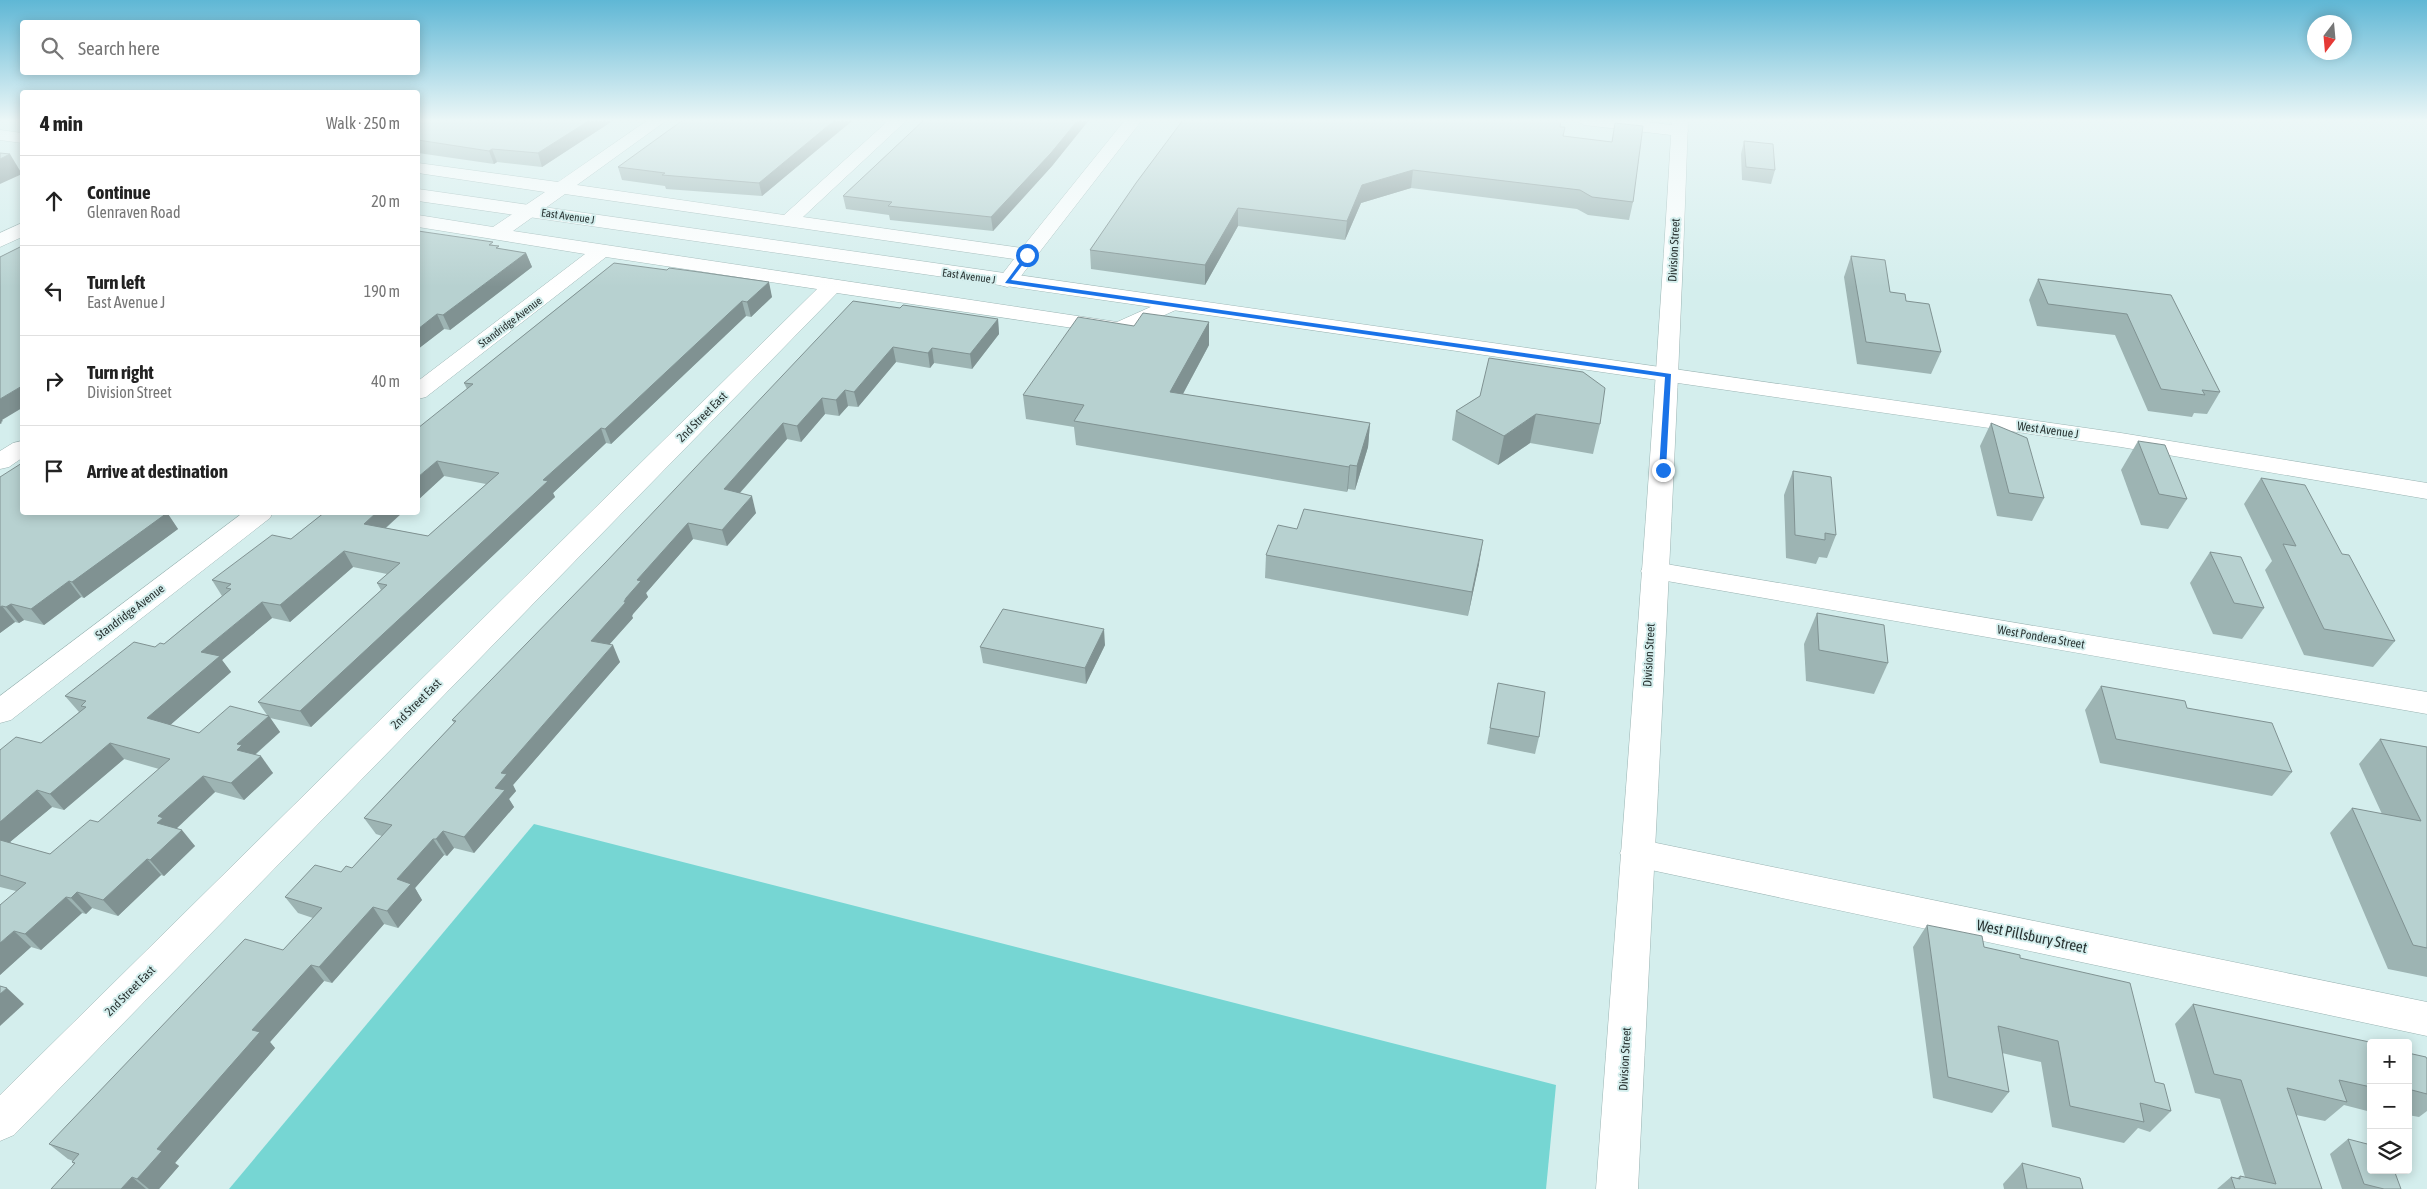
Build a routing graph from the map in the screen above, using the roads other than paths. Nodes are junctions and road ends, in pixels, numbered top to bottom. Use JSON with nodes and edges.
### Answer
{"nodes":[{"id":1,"x":472,"y":175,"type":"edge"},
{"id":2,"x":580,"y":175,"type":"edge"},
{"id":3,"x":838,"y":175,"type":"edge"},
{"id":4,"x":1090,"y":175,"type":"edge"},
{"id":5,"x":1678,"y":175,"type":"edge"},
{"id":6,"x":562,"y":188,"type":"junction"},
{"id":7,"x":420,"y":195,"type":"edge"},
{"id":8,"x":530,"y":210,"type":"junction"},
{"id":9,"x":420,"y":221,"type":"edge"},
{"id":10,"x":788,"y":221,"type":"junction"},
{"id":11,"x":20,"y":231,"type":"edge"},
{"id":12,"x":496,"y":234,"type":"junction"},
{"id":13,"x":0,"y":241,"type":"edge"},
{"id":14,"x":602,"y":251,"type":"junction"},
{"id":15,"x":1027,"y":255,"type":"junction"},
{"id":16,"x":1007,"y":281,"type":"junction"},
{"id":17,"x":832,"y":286,"type":"junction"},
{"id":18,"x":1172,"y":305,"type":"junction"},
{"id":19,"x":1668,"y":376,"type":"junction"},
{"id":20,"x":420,"y":390,"type":"edge"},
{"id":21,"x":20,"y":449,"type":"edge"},
{"id":22,"x":0,"y":462,"type":"edge"},
{"id":23,"x":2427,"y":491,"type":"edge"},
{"id":24,"x":256,"y":515,"type":"edge"},
{"id":25,"x":1654,"y":571,"type":"junction"},
{"id":26,"x":2427,"y":702,"type":"edge"},
{"id":27,"x":0,"y":712,"type":"edge"},
{"id":28,"x":1637,"y":852,"type":"junction"},
{"id":29,"x":2427,"y":1020,"type":"edge"},
{"id":30,"x":0,"y":1122,"type":"edge"},
{"id":31,"x":1617,"y":1189,"type":"edge"}],
"edges":[{"from":1,"to":6,"type":"street"},
{"from":2,"to":6,"type":"street"},
{"from":3,"to":10,"type":"street"},
{"from":4,"to":15,"type":"street"},
{"from":5,"to":19,"type":"street","name":"Division Street"},
{"from":6,"to":8,"type":"street"},
{"from":6,"to":10,"type":"street"},
{"from":7,"to":8,"type":"street","name":"East Avenue J"},
{"from":8,"to":12,"type":"street"},
{"from":8,"to":16,"type":"street","name":"East Avenue J"},
{"from":9,"to":12,"type":"street"},
{"from":10,"to":15,"type":"street"},
{"from":11,"to":13,"type":"street"},
{"from":12,"to":14,"type":"street"},
{"from":14,"to":17,"type":"street"},
{"from":14,"to":20,"type":"street","name":"Standridge Avenue"},
{"from":15,"to":16,"type":"street"},
{"from":16,"to":18,"type":"street","name":"East Avenue J"},
{"from":17,"to":18,"type":"street"},
{"from":17,"to":30,"type":"street","name":"2nd Street East"},
{"from":18,"to":19,"type":"street","name":"East Avenue J"},
{"from":19,"to":23,"type":"street","name":"West Avenue J"},
{"from":19,"to":25,"type":"street","name":"Division Street"},
{"from":21,"to":22,"type":"street"},
{"from":24,"to":27,"type":"street","name":"Standridge Avenue"},
{"from":25,"to":26,"type":"street","name":"West Pondera Street"},
{"from":25,"to":28,"type":"street","name":"Division Street"},
{"from":28,"to":29,"type":"street","name":"West Pillsbury Street"},
{"from":28,"to":31,"type":"street","name":"Division Street"}]}
